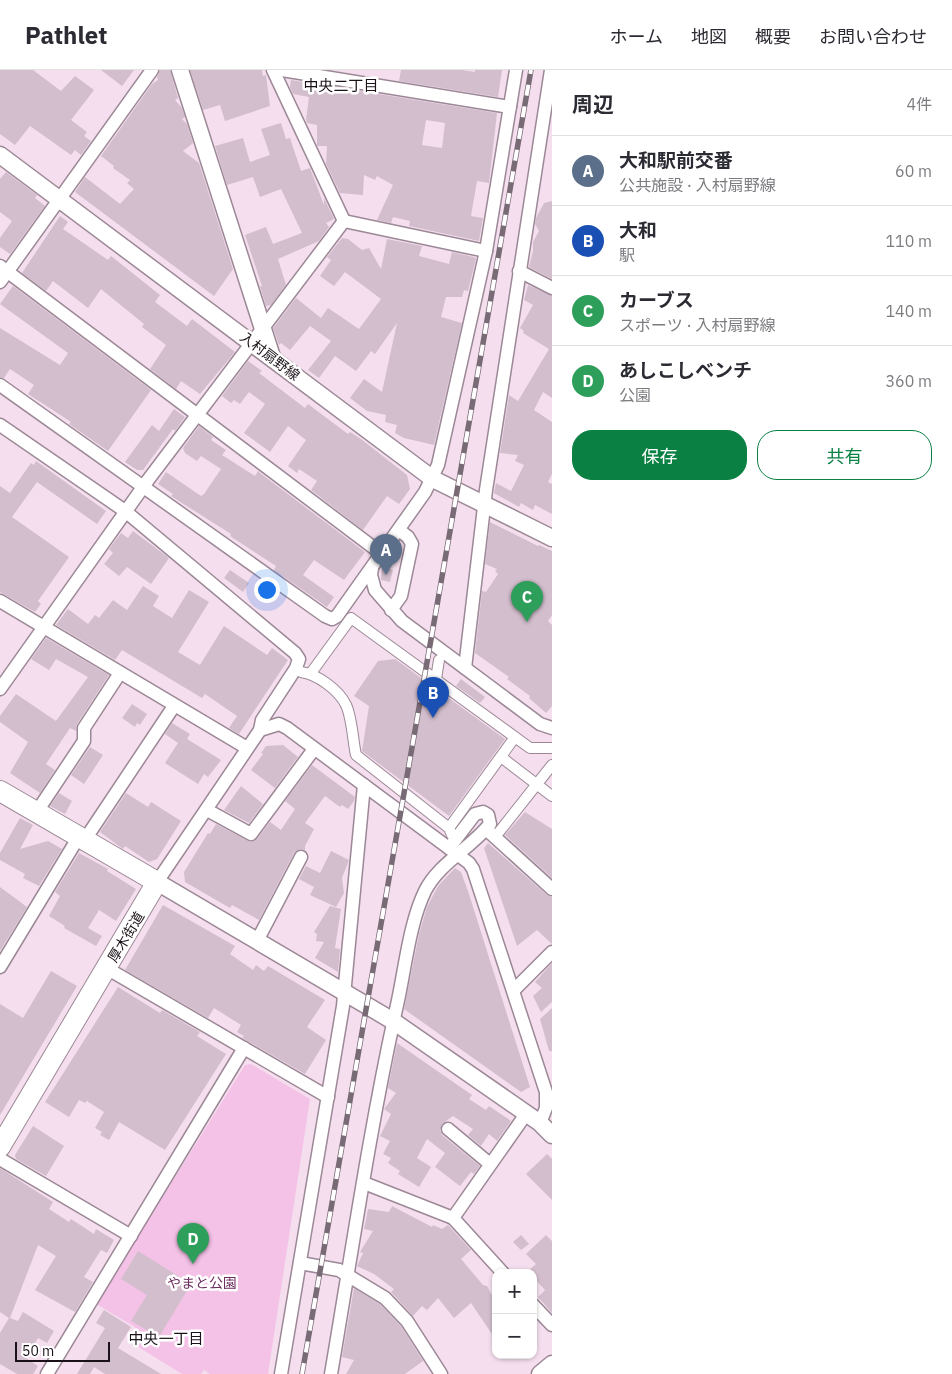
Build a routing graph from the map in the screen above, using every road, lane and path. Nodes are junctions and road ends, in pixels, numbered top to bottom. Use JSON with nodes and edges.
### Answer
{"nodes":[{"id":1,"x":152,"y":70,"type":"edge"},
{"id":2,"x":180,"y":70,"type":"edge"},
{"id":3,"x":273,"y":70,"type":"edge"},
{"id":4,"x":282,"y":70,"type":"edge"},
{"id":5,"x":516,"y":70,"type":"edge"},
{"id":6,"x":551,"y":79,"type":"edge"},
{"id":7,"x":510,"y":107,"type":"junction"},
{"id":8,"x":0,"y":155,"type":"edge"},
{"id":9,"x":60,"y":199,"type":"junction"},
{"id":10,"x":344,"y":221,"type":"junction"},
{"id":11,"x":486,"y":251,"type":"junction"},
{"id":12,"x":4,"y":269,"type":"edge"},
{"id":13,"x":519,"y":271,"type":"junction"},
{"id":14,"x":0,"y":282,"type":"edge"},
{"id":15,"x":552,"y":288,"type":"edge"},
{"id":16,"x":263,"y":326,"type":"junction"},
{"id":17,"x":251,"y":342,"type":"junction"},
{"id":18,"x":272,"y":357,"type":"junction"},
{"id":19,"x":0,"y":385,"type":"edge"},
{"id":20,"x":198,"y":415,"type":"junction"},
{"id":21,"x":0,"y":425,"type":"edge"},
{"id":22,"x":433,"y":479,"type":"junction"},
{"id":23,"x":143,"y":487,"type":"junction"},
{"id":24,"x":485,"y":503,"type":"junction"},
{"id":25,"x":126,"y":511,"type":"junction"},
{"id":26,"x":399,"y":530,"type":"junction"},
{"id":27,"x":552,"y":538,"type":"edge"},
{"id":28,"x":382,"y":554,"type":"junction"},
{"id":29,"x":372,"y":568,"type":"junction"},
{"id":30,"x":0,"y":601,"type":"edge"},
{"id":31,"x":391,"y":610,"type":"junction"},
{"id":32,"x":44,"y":627,"type":"junction"},
{"id":33,"x":439,"y":660,"type":"dead end"},
{"id":34,"x":465,"y":668,"type":"junction"},
{"id":35,"x":120,"y":673,"type":"junction"},
{"id":36,"x":436,"y":679,"type":"junction"},
{"id":37,"x":0,"y":689,"type":"edge"},
{"id":38,"x":174,"y":706,"type":"junction"},
{"id":39,"x":552,"y":728,"type":"edge"},
{"id":40,"x":260,"y":730,"type":"junction"},
{"id":41,"x":515,"y":737,"type":"junction"},
{"id":42,"x":247,"y":748,"type":"junction"},
{"id":43,"x":314,"y":748,"type":"junction"},
{"id":44,"x":552,"y":748,"type":"edge"},
{"id":45,"x":501,"y":757,"type":"junction"},
{"id":46,"x":552,"y":765,"type":"edge"},
{"id":47,"x":364,"y":785,"type":"junction"},
{"id":48,"x":537,"y":785,"type":"junction"},
{"id":49,"x":0,"y":792,"type":"edge"},
{"id":50,"x":552,"y":796,"type":"edge"},
{"id":51,"x":206,"y":810,"type":"junction"},
{"id":52,"x":36,"y":813,"type":"junction"},
{"id":53,"x":492,"y":830,"type":"junction"},
{"id":54,"x":81,"y":839,"type":"junction"},
{"id":55,"x":452,"y":841,"type":"junction"},
{"id":56,"x":301,"y":856,"type":"dead end"},
{"id":57,"x":157,"y":882,"type":"junction"},
{"id":58,"x":552,"y":889,"type":"edge"},
{"id":59,"x":257,"y":941,"type":"junction"},
{"id":60,"x":552,"y":952,"type":"edge"},
{"id":61,"x":0,"y":967,"type":"edge"},
{"id":62,"x":108,"y":969,"type":"junction"},
{"id":63,"x":514,"y":990,"type":"junction"},
{"id":64,"x":344,"y":993,"type":"junction"},
{"id":65,"x":393,"y":1021,"type":"junction"},
{"id":66,"x":244,"y":1048,"type":"junction"},
{"id":67,"x":328,"y":1097,"type":"junction"},
{"id":68,"x":526,"y":1114,"type":"junction"},
{"id":69,"x":540,"y":1124,"type":"junction"},
{"id":70,"x":448,"y":1129,"type":"dead end"},
{"id":71,"x":552,"y":1135,"type":"edge"},
{"id":72,"x":2,"y":1141,"type":"edge"},
{"id":73,"x":0,"y":1159,"type":"edge"},
{"id":74,"x":490,"y":1164,"type":"junction"},
{"id":75,"x":364,"y":1183,"type":"junction"},
{"id":76,"x":453,"y":1218,"type":"junction"},
{"id":77,"x":131,"y":1236,"type":"junction"},
{"id":78,"x":300,"y":1262,"type":"junction"},
{"id":79,"x":500,"y":1269,"type":"edge"},
{"id":80,"x":348,"y":1276,"type":"junction"},
{"id":81,"x":537,"y":1309,"type":"edge"},
{"id":82,"x":552,"y":1325,"type":"edge"},
{"id":83,"x":552,"y":1364,"type":"edge"},
{"id":84,"x":47,"y":1374,"type":"edge"},
{"id":85,"x":281,"y":1374,"type":"edge"},
{"id":86,"x":331,"y":1374,"type":"edge"},
{"id":87,"x":442,"y":1374,"type":"edge"},
{"id":88,"x":540,"y":1374,"type":"edge"}],
"edges":[{"from":1,"to":9,"type":"street"},
{"from":2,"to":16,"type":"street"},
{"from":3,"to":10,"type":"street"},
{"from":4,"to":7,"type":"street"},
{"from":5,"to":7,"type":"street"},
{"from":6,"to":13,"type":"street"},
{"from":7,"to":11,"type":"street"},
{"from":8,"to":9,"type":"street","name":"入村扇野線"},
{"from":9,"to":12,"type":"street"},
{"from":9,"to":17,"type":"street","name":"入村扇野線"},
{"from":10,"to":11,"type":"street"},
{"from":10,"to":16,"type":"street"},
{"from":11,"to":22,"type":"street"},
{"from":12,"to":14,"type":"street"},
{"from":12,"to":20,"type":"street"},
{"from":13,"to":15,"type":"street"},
{"from":13,"to":24,"type":"street"},
{"from":16,"to":17,"type":"street"},
{"from":16,"to":18,"type":"street"},
{"from":17,"to":18,"type":"street","name":"入村扇野線"},
{"from":17,"to":20,"type":"street"},
{"from":18,"to":22,"type":"street","name":"入村扇野線"},
{"from":19,"to":23,"type":"street"},
{"from":20,"to":23,"type":"street"},
{"from":20,"to":28,"type":"street"},
{"from":21,"to":25,"type":"street"},
{"from":22,"to":24,"type":"street","name":"入村扇野線"},
{"from":22,"to":26,"type":"street"},
{"from":23,"to":25,"type":"street"},
{"from":23,"to":29,"type":"street"},
{"from":24,"to":27,"type":"street","name":"入村扇野線"},
{"from":24,"to":34,"type":"street"},
{"from":25,"to":32,"type":"street"},
{"from":25,"to":40,"type":"street"},
{"from":26,"to":28,"type":"street"},
{"from":26,"to":31,"type":"street"},
{"from":28,"to":29,"type":"street"},
{"from":29,"to":31,"type":"street"},
{"from":30,"to":32,"type":"street"},
{"from":31,"to":34,"type":"street"},
{"from":32,"to":35,"type":"street"},
{"from":32,"to":37,"type":"street"},
{"from":33,"to":36,"type":"street"},
{"from":34,"to":39,"type":"street"},
{"from":35,"to":38,"type":"street"},
{"from":35,"to":52,"type":"street"},
{"from":36,"to":41,"type":"street"},
{"from":36,"to":55,"type":"street"},
{"from":38,"to":42,"type":"street"},
{"from":38,"to":54,"type":"street"},
{"from":40,"to":42,"type":"street"},
{"from":40,"to":43,"type":"street"},
{"from":41,"to":44,"type":"street"},
{"from":41,"to":45,"type":"street"},
{"from":42,"to":51,"type":"street"},
{"from":43,"to":47,"type":"street"},
{"from":43,"to":51,"type":"street"},
{"from":45,"to":48,"type":"street"},
{"from":45,"to":55,"type":"street"},
{"from":46,"to":48,"type":"street"},
{"from":47,"to":55,"type":"street"},
{"from":47,"to":64,"type":"street"},
{"from":48,"to":50,"type":"street"},
{"from":48,"to":53,"type":"street"},
{"from":49,"to":52,"type":"main road"},
{"from":51,"to":57,"type":"street"},
{"from":52,"to":54,"type":"main road"},
{"from":53,"to":55,"type":"street"},
{"from":53,"to":55,"type":"street"},
{"from":53,"to":58,"type":"street"},
{"from":54,"to":57,"type":"main road"},
{"from":54,"to":61,"type":"street"},
{"from":55,"to":63,"type":"street"},
{"from":55,"to":65,"type":"street"},
{"from":56,"to":59,"type":"street"},
{"from":57,"to":59,"type":"street"},
{"from":57,"to":62,"type":"main road","name":"厚木街道"},
{"from":59,"to":64,"type":"street"},
{"from":60,"to":63,"type":"street"},
{"from":62,"to":66,"type":"street"},
{"from":62,"to":72,"type":"main road","name":"厚木街道"},
{"from":63,"to":69,"type":"street"},
{"from":64,"to":65,"type":"street"},
{"from":64,"to":67,"type":"street"},
{"from":65,"to":68,"type":"street"},
{"from":65,"to":75,"type":"street"},
{"from":66,"to":67,"type":"street"},
{"from":66,"to":77,"type":"street"},
{"from":67,"to":78,"type":"street"},
{"from":68,"to":69,"type":"street"},
{"from":68,"to":74,"type":"street"},
{"from":69,"to":71,"type":"street"},
{"from":70,"to":74,"type":"street"},
{"from":73,"to":77,"type":"street"},
{"from":74,"to":76,"type":"street"},
{"from":75,"to":76,"type":"street"},
{"from":75,"to":80,"type":"street"},
{"from":76,"to":79,"type":"street"},
{"from":77,"to":84,"type":"street"},
{"from":78,"to":80,"type":"street"},
{"from":78,"to":85,"type":"street"},
{"from":80,"to":86,"type":"street"},
{"from":80,"to":87,"type":"street"},
{"from":81,"to":82,"type":"street"},
{"from":83,"to":88,"type":"street"}]}
